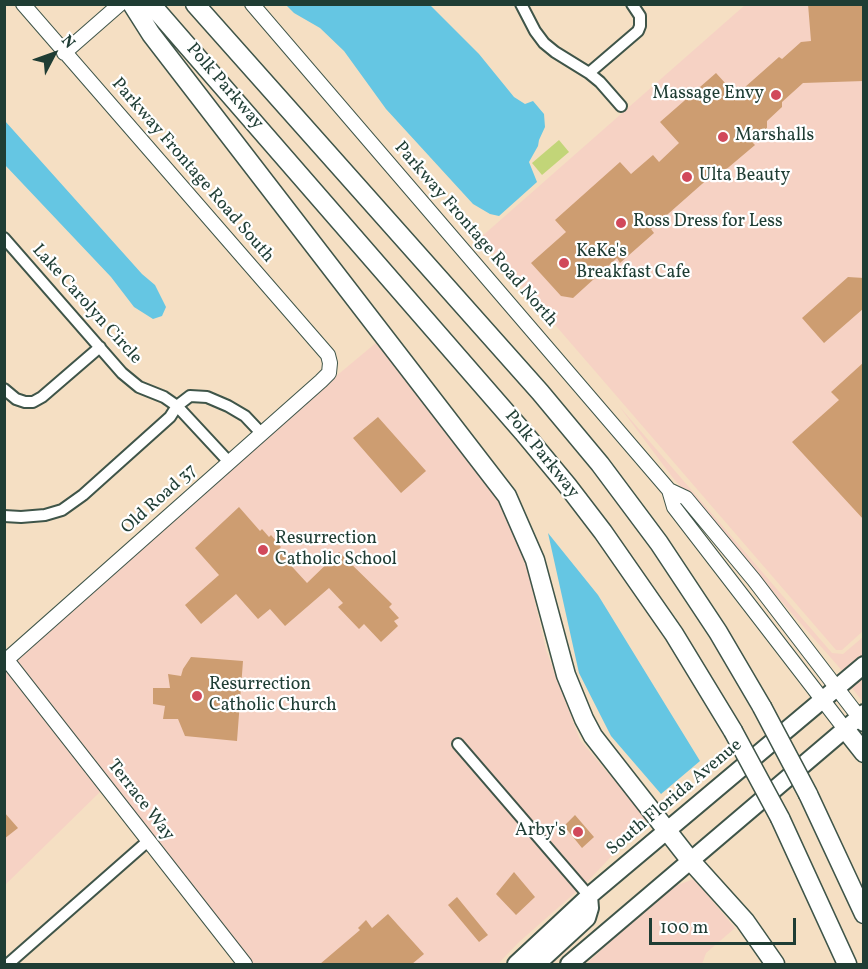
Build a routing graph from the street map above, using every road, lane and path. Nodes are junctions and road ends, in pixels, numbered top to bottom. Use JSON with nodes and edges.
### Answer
{"nodes":[{"id":1,"x":23,"y":4,"type":"edge"},
{"id":2,"x":120,"y":4,"type":"edge"},
{"id":3,"x":132,"y":4,"type":"edge"},
{"id":4,"x":151,"y":4,"type":"edge"},
{"id":5,"x":195,"y":4,"type":"edge"},
{"id":6,"x":252,"y":4,"type":"edge"},
{"id":7,"x":521,"y":4,"type":"edge"},
{"id":8,"x":632,"y":4,"type":"edge"},
{"id":9,"x":64,"y":53,"type":"junction"},
{"id":10,"x":589,"y":73,"type":"junction"},
{"id":11,"x":621,"y":106,"type":"dead end"},
{"id":12,"x":4,"y":238,"type":"edge"},
{"id":13,"x":100,"y":348,"type":"junction"},
{"id":14,"x":330,"y":363,"type":"joint"},
{"id":15,"x":4,"y":389,"type":"edge"},
{"id":16,"x":177,"y":406,"type":"junction"},
{"id":17,"x":262,"y":434,"type":"junction"},
{"id":18,"x":229,"y":462,"type":"junction"},
{"id":19,"x":669,"y":490,"type":"junction"},
{"id":20,"x":4,"y":516,"type":"edge"},
{"id":21,"x":6,"y":661,"type":"edge"},
{"id":22,"x":864,"y":665,"type":"edge"},
{"id":23,"x":838,"y":687,"type":"junction"},
{"id":24,"x":822,"y":700,"type":"junction"},
{"id":25,"x":858,"y":720,"type":"edge"},
{"id":26,"x":458,"y":744,"type":"dead end"},
{"id":27,"x":864,"y":753,"type":"edge"},
{"id":28,"x":666,"y":830,"type":"junction"},
{"id":29,"x":148,"y":841,"type":"junction"},
{"id":30,"x":690,"y":860,"type":"junction"},
{"id":31,"x":589,"y":896,"type":"junction"},
{"id":32,"x":864,"y":914,"type":"edge"},
{"id":33,"x":8,"y":964,"type":"edge"},
{"id":34,"x":245,"y":964,"type":"edge"},
{"id":35,"x":516,"y":964,"type":"edge"},
{"id":36,"x":537,"y":964,"type":"edge"},
{"id":37,"x":569,"y":964,"type":"edge"},
{"id":38,"x":775,"y":964,"type":"edge"},
{"id":39,"x":847,"y":964,"type":"edge"}],
"edges":[{"from":1,"to":9,"type":"main road","name":"Parkway Frontage Road South"},
{"from":2,"to":9,"type":"main road"},
{"from":3,"to":28,"type":"highway"},
{"from":4,"to":39,"type":"highway","name":"Polk Parkway","bridge":true},
{"from":5,"to":32,"type":"highway","name":"Polk Parkway","bridge":true},
{"from":6,"to":19,"type":"main road","name":"Parkway Frontage Road North"},
{"from":7,"to":10,"type":"street"},
{"from":8,"to":10,"type":"street"},
{"from":9,"to":14,"type":"main road","name":"Parkway Frontage Road South"},
{"from":10,"to":11,"type":"street"},
{"from":12,"to":13,"type":"street","name":"Lake Carolyn Circle"},
{"from":13,"to":15,"type":"street"},
{"from":13,"to":16,"type":"street","name":"Lake Carolyn Circle"},
{"from":14,"to":17,"type":"main road","name":"Old Road 37"},
{"from":16,"to":17,"type":"street"},
{"from":16,"to":18,"type":"street","name":"Lake Carolyn Circle"},
{"from":16,"to":20,"type":"street"},
{"from":17,"to":18,"type":"main road","name":"Old Road 37"},
{"from":18,"to":21,"type":"main road","name":"Old Road 37"},
{"from":19,"to":23,"type":"main road","name":"Parkway Frontage Road North"},
{"from":19,"to":24,"type":"main road","name":"Parkway Frontage Road North"},
{"from":21,"to":29,"type":"main road","name":"Terrace Way"},
{"from":22,"to":23,"type":"main road","name":"South Florida Avenue"},
{"from":23,"to":24,"type":"main road","name":"South Florida Avenue"},
{"from":23,"to":25,"type":"main road","name":"Parkway Frontage Road North"},
{"from":24,"to":25,"type":"main road","name":"Parkway Frontage Road North"},
{"from":24,"to":28,"type":"main road","name":"South Florida Avenue"},
{"from":25,"to":27,"type":"highway"},
{"from":25,"to":30,"type":"main road"},
{"from":26,"to":31,"type":"street"},
{"from":28,"to":30,"type":"highway"},
{"from":28,"to":31,"type":"main road","name":"South Florida Avenue"},
{"from":29,"to":33,"type":"street"},
{"from":29,"to":34,"type":"main road","name":"Terrace Way"},
{"from":30,"to":37,"type":"main road"},
{"from":30,"to":38,"type":"highway"},
{"from":31,"to":35,"type":"main road","name":"South Florida Avenue"},
{"from":31,"to":36,"type":"main road"}]}
